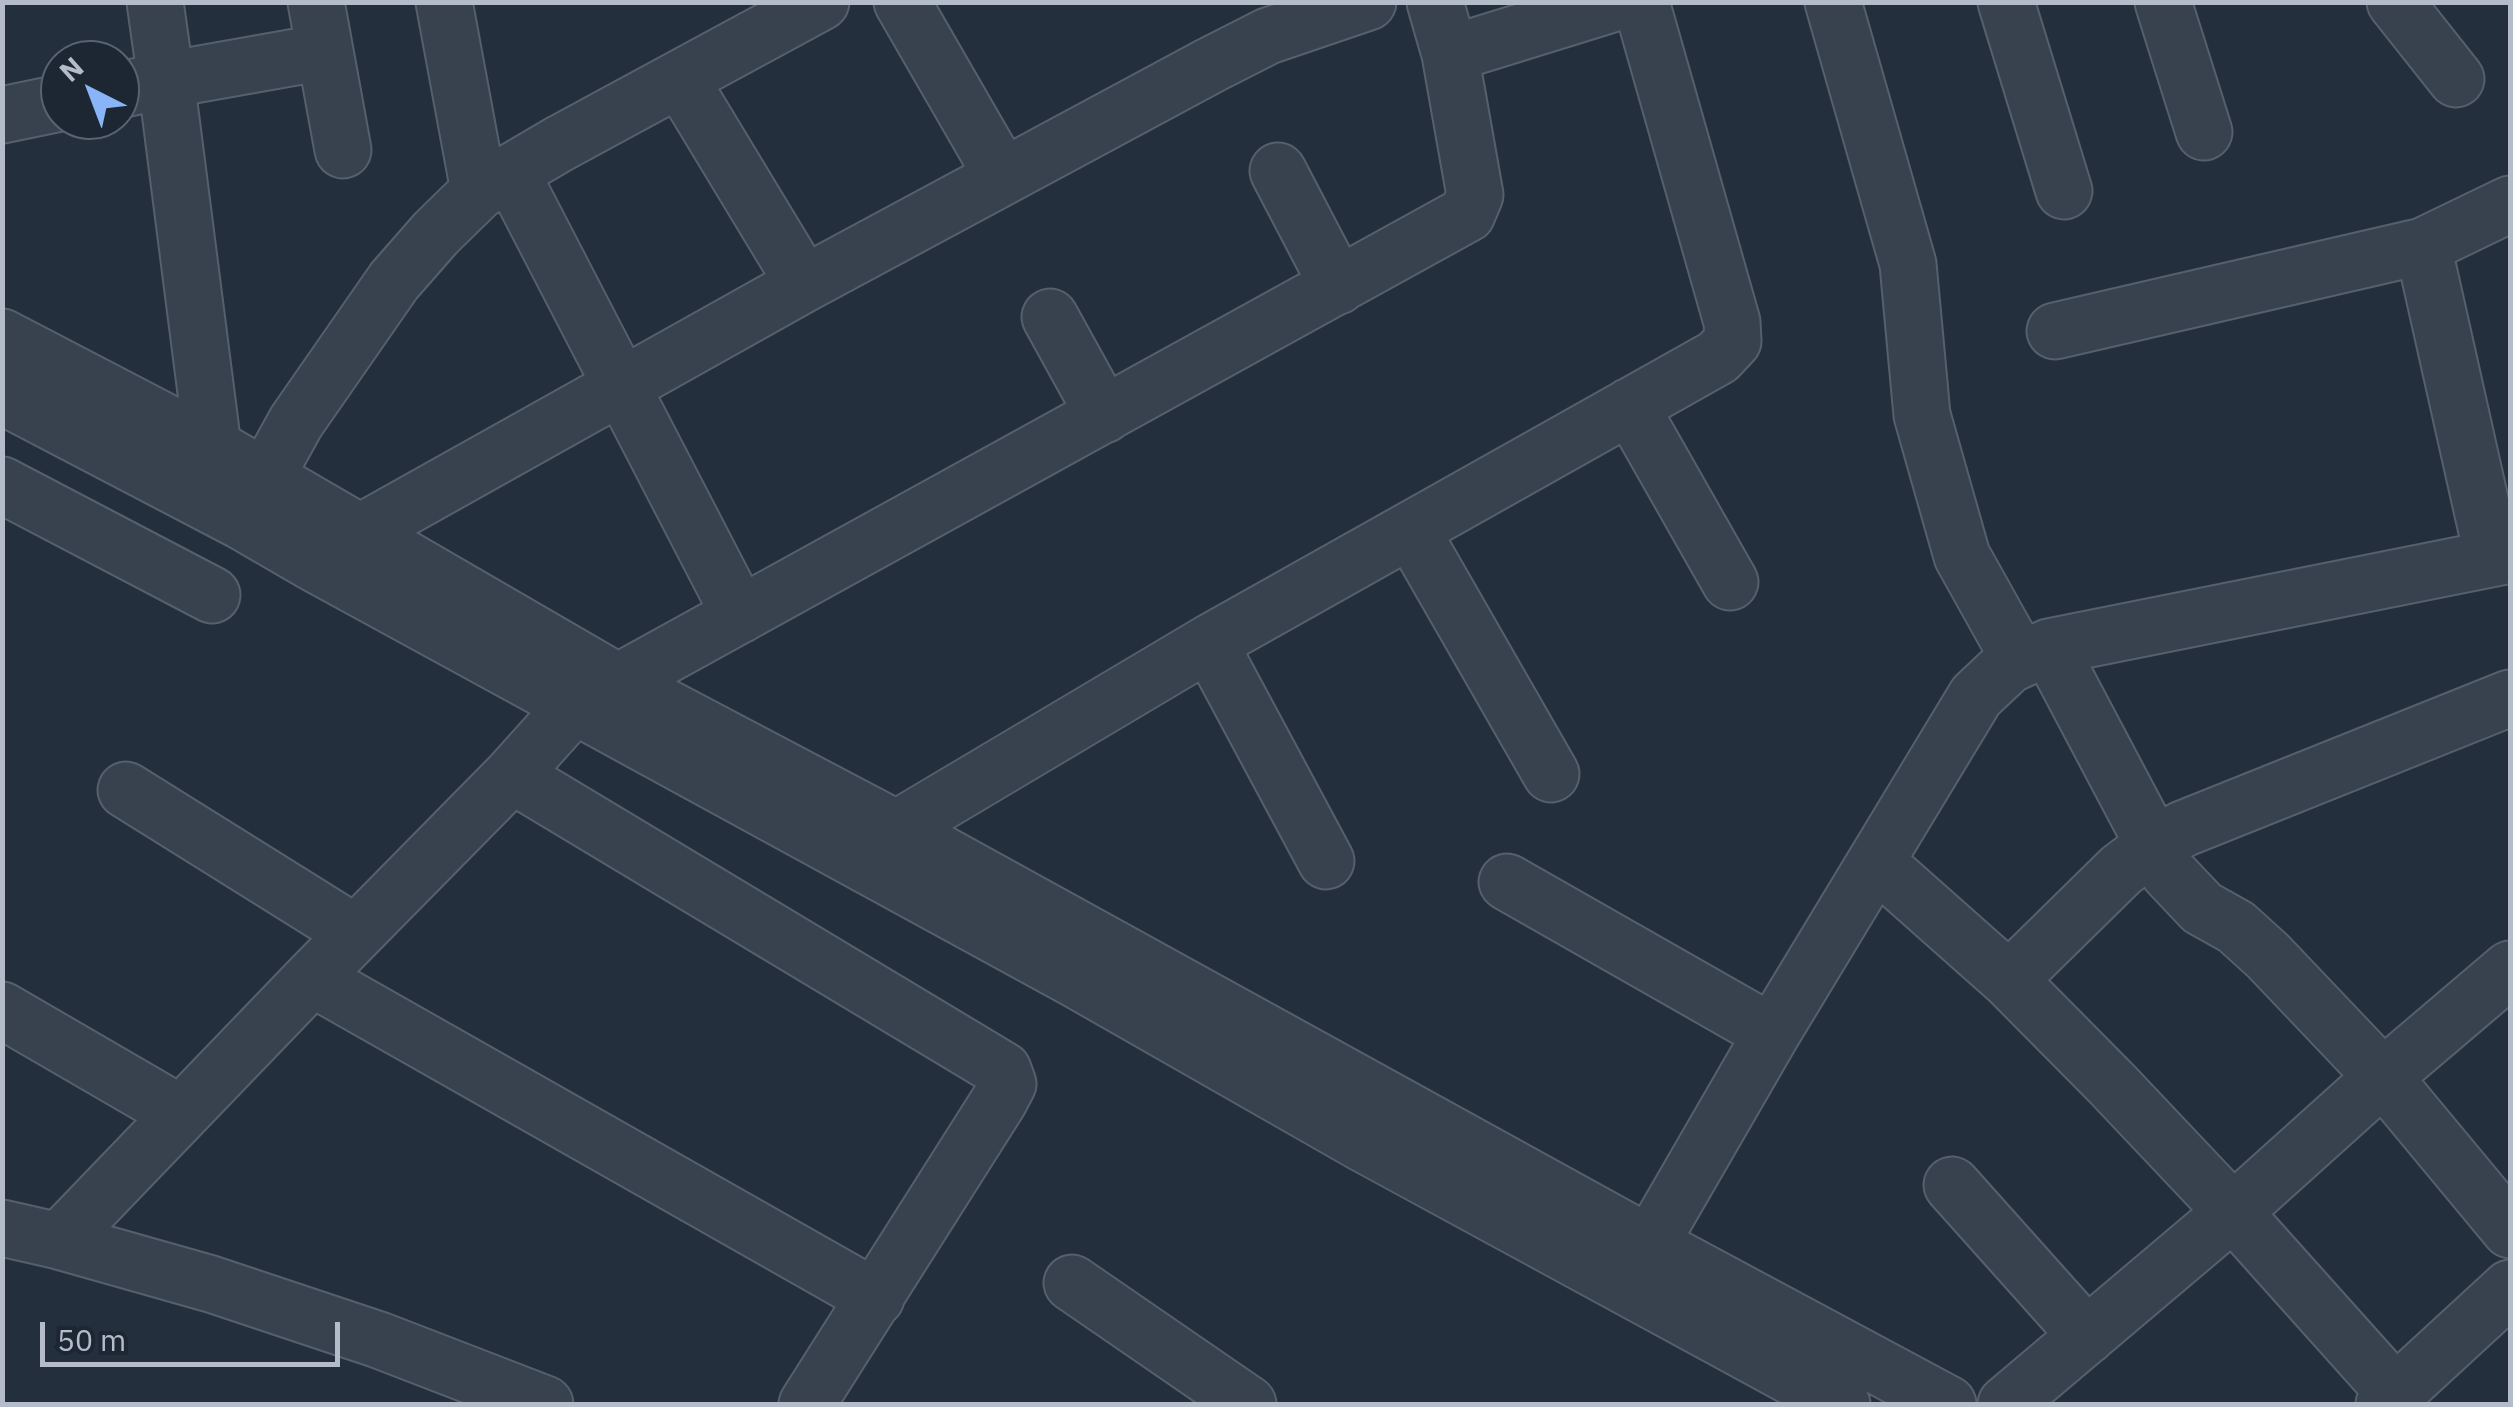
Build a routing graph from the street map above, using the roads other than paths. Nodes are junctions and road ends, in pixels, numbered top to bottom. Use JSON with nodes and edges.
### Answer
{"nodes":[{"id":1,"x":155,"y":2,"type":"edge"},
{"id":2,"x":444,"y":2,"type":"edge"},
{"id":3,"x":902,"y":2,"type":"edge"},
{"id":4,"x":1368,"y":2,"type":"edge"},
{"id":5,"x":1434,"y":2,"type":"edge"},
{"id":6,"x":1618,"y":2,"type":"edge"},
{"id":7,"x":1640,"y":2,"type":"edge"},
{"id":8,"x":1833,"y":2,"type":"edge"},
{"id":9,"x":2006,"y":2,"type":"edge"},
{"id":10,"x":2164,"y":2,"type":"edge"},
{"id":11,"x":2395,"y":2,"type":"edge"},
{"id":12,"x":816,"y":4,"type":"edge"},
{"id":13,"x":1280,"y":16,"type":"edge"},
{"id":14,"x":320,"y":27,"type":"edge"},
{"id":15,"x":1450,"y":54,"type":"junction"},
{"id":16,"x":2456,"y":79,"type":"dead end"},
{"id":17,"x":680,"y":80,"type":"junction"},
{"id":18,"x":143,"y":85,"type":"edge"},
{"id":19,"x":40,"y":106,"type":"edge"},
{"id":20,"x":2,"y":115,"type":"edge"},
{"id":21,"x":2204,"y":132,"type":"dead end"},
{"id":22,"x":343,"y":150,"type":"dead end"},
{"id":23,"x":1278,"y":171,"type":"dead end"},
{"id":24,"x":1003,"y":178,"type":"junction"},
{"id":25,"x":495,"y":182,"type":"junction"},
{"id":26,"x":2064,"y":191,"type":"dead end"},
{"id":27,"x":2510,"y":204,"type":"edge"},
{"id":28,"x":2423,"y":246,"type":"junction"},
{"id":29,"x":804,"y":284,"type":"junction"},
{"id":30,"x":1338,"y":286,"type":"junction"},
{"id":31,"x":1050,"y":317,"type":"dead end"},
{"id":32,"x":2055,"y":331,"type":"dead end"},
{"id":33,"x":2,"y":337,"type":"edge"},
{"id":34,"x":621,"y":386,"type":"junction"},
{"id":35,"x":18,"y":404,"type":"edge"},
{"id":36,"x":1630,"y":406,"type":"junction"},
{"id":37,"x":1104,"y":415,"type":"junction"},
{"id":38,"x":213,"y":447,"type":"junction"},
{"id":39,"x":2,"y":458,"type":"edge"},
{"id":40,"x":2,"y":484,"type":"edge"},
{"id":41,"x":253,"y":499,"type":"junction"},
{"id":42,"x":1411,"y":530,"type":"junction"},
{"id":43,"x":361,"y":532,"type":"junction"},
{"id":44,"x":2502,"y":556,"type":"edge"},
{"id":45,"x":1730,"y":582,"type":"dead end"},
{"id":46,"x":212,"y":595,"type":"dead end"},
{"id":47,"x":740,"y":615,"type":"junction"},
{"id":48,"x":1209,"y":643,"type":"junction"},
{"id":49,"x":2035,"y":654,"type":"junction"},
{"id":50,"x":596,"y":694,"type":"junction"},
{"id":51,"x":2510,"y":698,"type":"edge"},
{"id":52,"x":1551,"y":774,"type":"dead end"},
{"id":53,"x":512,"y":775,"type":"junction"},
{"id":54,"x":126,"y":790,"type":"dead end"},
{"id":55,"x":897,"y":828,"type":"junction"},
{"id":56,"x":2154,"y":846,"type":"junction"},
{"id":57,"x":851,"y":856,"type":"junction"},
{"id":58,"x":1326,"y":861,"type":"dead end"},
{"id":59,"x":1876,"y":862,"type":"junction"},
{"id":60,"x":1508,"y":882,"type":"dead end"},
{"id":61,"x":355,"y":933,"type":"junction"},
{"id":62,"x":2510,"y":969,"type":"edge"},
{"id":63,"x":312,"y":978,"type":"junction"},
{"id":64,"x":2009,"y":980,"type":"junction"},
{"id":65,"x":2,"y":1010,"type":"edge"},
{"id":66,"x":1772,"y":1033,"type":"junction"},
{"id":67,"x":2383,"y":1077,"type":"junction"},
{"id":68,"x":182,"y":1114,"type":"junction"},
{"id":69,"x":1952,"y":1185,"type":"dead end"},
{"id":70,"x":2233,"y":1212,"type":"junction"},
{"id":71,"x":2,"y":1228,"type":"edge"},
{"id":72,"x":2510,"y":1230,"type":"edge"},
{"id":73,"x":60,"y":1241,"type":"junction"},
{"id":74,"x":1650,"y":1244,"type":"junction"},
{"id":75,"x":1072,"y":1283,"type":"dead end"},
{"id":76,"x":876,"y":1298,"type":"junction"},
{"id":77,"x":2501,"y":1309,"type":"edge"},
{"id":78,"x":2088,"y":1336,"type":"junction"},
{"id":79,"x":2390,"y":1399,"type":"edge"},
{"id":80,"x":544,"y":1404,"type":"edge"},
{"id":81,"x":807,"y":1404,"type":"edge"},
{"id":82,"x":1248,"y":1404,"type":"edge"},
{"id":83,"x":1842,"y":1404,"type":"edge"},
{"id":84,"x":1948,"y":1404,"type":"edge"},
{"id":85,"x":2006,"y":1404,"type":"edge"}],
"edges":[{"from":1,"to":18,"type":"street"},
{"from":2,"to":25,"type":"street"},
{"from":3,"to":24,"type":"street"},
{"from":4,"to":13,"type":"street"},
{"from":5,"to":15,"type":"street"},
{"from":6,"to":15,"type":"street"},
{"from":7,"to":36,"type":"street"},
{"from":8,"to":49,"type":"street"},
{"from":9,"to":26,"type":"street"},
{"from":10,"to":21,"type":"street"},
{"from":11,"to":16,"type":"street"},
{"from":12,"to":17,"type":"street"},
{"from":13,"to":24,"type":"street"},
{"from":14,"to":18,"type":"street"},
{"from":14,"to":22,"type":"street"},
{"from":15,"to":30,"type":"street"},
{"from":17,"to":25,"type":"street"},
{"from":17,"to":29,"type":"street"},
{"from":18,"to":38,"type":"street"},
{"from":19,"to":20,"type":"street"},
{"from":23,"to":30,"type":"street"},
{"from":24,"to":29,"type":"street"},
{"from":25,"to":34,"type":"street"},
{"from":25,"to":41,"type":"street"},
{"from":27,"to":28,"type":"street"},
{"from":28,"to":32,"type":"street"},
{"from":28,"to":44,"type":"street"},
{"from":29,"to":34,"type":"street"},
{"from":30,"to":37,"type":"street"},
{"from":31,"to":37,"type":"street"},
{"from":33,"to":38,"type":"street"},
{"from":34,"to":43,"type":"street"},
{"from":34,"to":47,"type":"street"},
{"from":35,"to":39,"type":"street"},
{"from":35,"to":41,"type":"street"},
{"from":36,"to":42,"type":"street"},
{"from":36,"to":45,"type":"street"},
{"from":37,"to":47,"type":"street"},
{"from":38,"to":41,"type":"street"},
{"from":40,"to":46,"type":"street"},
{"from":41,"to":43,"type":"street"},
{"from":41,"to":50,"type":"street"},
{"from":42,"to":48,"type":"street"},
{"from":42,"to":52,"type":"street"},
{"from":43,"to":50,"type":"street"},
{"from":44,"to":49,"type":"street"},
{"from":47,"to":50,"type":"street"},
{"from":48,"to":55,"type":"street"},
{"from":48,"to":58,"type":"street"},
{"from":49,"to":56,"type":"street"},
{"from":49,"to":59,"type":"street"},
{"from":50,"to":53,"type":"street"},
{"from":50,"to":55,"type":"street"},
{"from":50,"to":57,"type":"street"},
{"from":51,"to":56,"type":"street"},
{"from":53,"to":61,"type":"street"},
{"from":53,"to":76,"type":"street"},
{"from":54,"to":61,"type":"street"},
{"from":55,"to":57,"type":"street"},
{"from":55,"to":74,"type":"street"},
{"from":56,"to":64,"type":"street"},
{"from":56,"to":67,"type":"street"},
{"from":57,"to":83,"type":"street"},
{"from":59,"to":64,"type":"street"},
{"from":59,"to":66,"type":"street"},
{"from":60,"to":66,"type":"street"},
{"from":61,"to":63,"type":"street"},
{"from":62,"to":67,"type":"street"},
{"from":63,"to":68,"type":"street"},
{"from":63,"to":76,"type":"street"},
{"from":64,"to":70,"type":"street"},
{"from":65,"to":68,"type":"street"},
{"from":66,"to":74,"type":"street"},
{"from":67,"to":70,"type":"street"},
{"from":67,"to":72,"type":"street"},
{"from":68,"to":73,"type":"street"},
{"from":69,"to":78,"type":"street"},
{"from":70,"to":78,"type":"street"},
{"from":70,"to":79,"type":"street"},
{"from":71,"to":73,"type":"street"},
{"from":73,"to":80,"type":"street"},
{"from":74,"to":84,"type":"street"},
{"from":75,"to":82,"type":"street"},
{"from":76,"to":81,"type":"street"},
{"from":77,"to":79,"type":"street"},
{"from":78,"to":85,"type":"street"}]}
